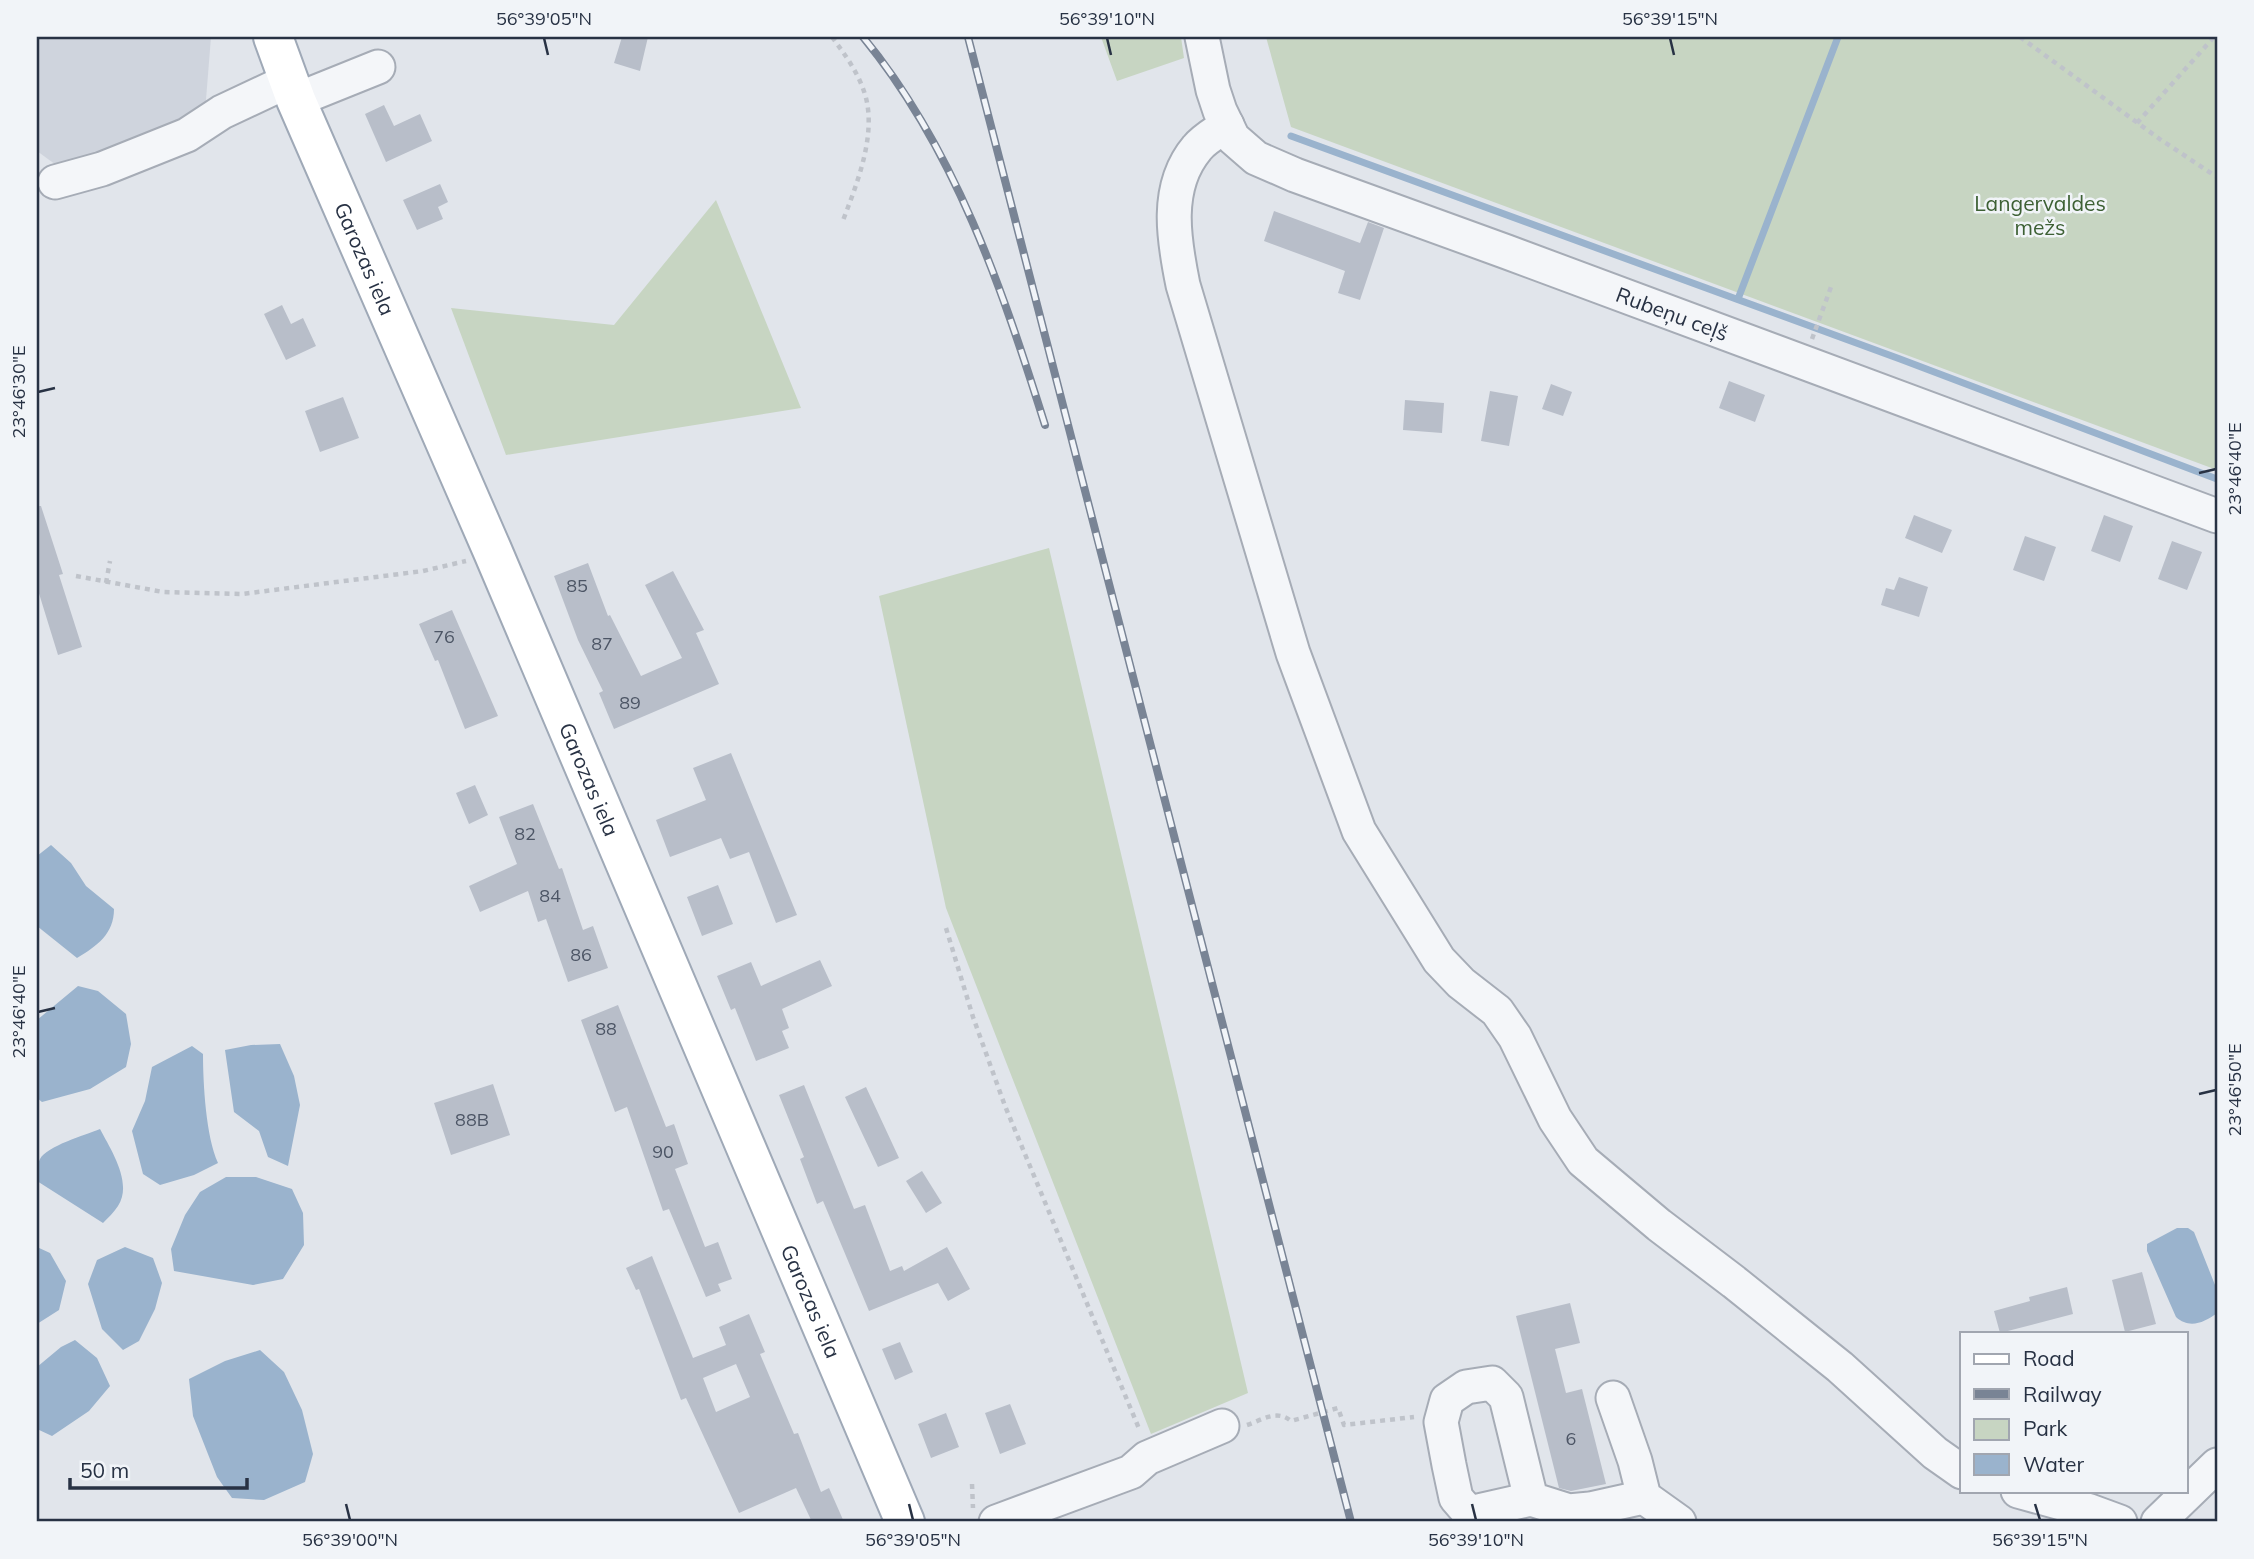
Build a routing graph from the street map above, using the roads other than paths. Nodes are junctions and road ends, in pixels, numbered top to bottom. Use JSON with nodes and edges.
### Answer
{"nodes":[{"id":1,"x":273,"y":37,"type":"edge"},
{"id":2,"x":1202,"y":37,"type":"edge"},
{"id":3,"x":378,"y":67,"type":"dead end"},
{"id":4,"x":292,"y":91,"type":"junction"},
{"id":5,"x":1227,"y":125,"type":"junction"},
{"id":6,"x":55,"y":182,"type":"dead end"},
{"id":7,"x":2217,"y":516,"type":"edge"},
{"id":8,"x":1613,"y":1398,"type":"dead end"},
{"id":9,"x":1222,"y":1426,"type":"road end"},
{"id":10,"x":2217,"y":1465,"type":"edge"},
{"id":11,"x":1960,"y":1471,"type":"edge"},
{"id":12,"x":2022,"y":1492,"type":"edge"},
{"id":13,"x":1644,"y":1497,"type":"junction"},
{"id":14,"x":1546,"y":1509,"type":"edge"},
{"id":15,"x":1593,"y":1516,"type":"edge"},
{"id":16,"x":1466,"y":1518,"type":"edge"},
{"id":17,"x":905,"y":1522,"type":"edge"},
{"id":18,"x":996,"y":1522,"type":"edge"},
{"id":19,"x":1679,"y":1522,"type":"edge"},
{"id":20,"x":2120,"y":1522,"type":"edge"},
{"id":21,"x":2158,"y":1522,"type":"edge"}],
"edges":[{"from":1,"to":4,"type":"main road","name":"Garozas iela"},
{"from":2,"to":5,"type":"street","name":"Rubeņu ceļš"},
{"from":3,"to":4,"type":"street"},
{"from":4,"to":6,"type":"street"},
{"from":4,"to":17,"type":"main road","name":"Garozas iela"},
{"from":5,"to":7,"type":"street","name":"Rubeņu ceļš"},
{"from":5,"to":11,"type":"street"},
{"from":8,"to":13,"type":"street"},
{"from":9,"to":18,"type":"street"},
{"from":10,"to":21,"type":"street"},
{"from":12,"to":20,"type":"street"},
{"from":13,"to":15,"type":"street"},
{"from":13,"to":19,"type":"street"},
{"from":14,"to":15,"type":"street"},
{"from":14,"to":16,"type":"street"},
{"from":14,"to":16,"type":"street"}]}
